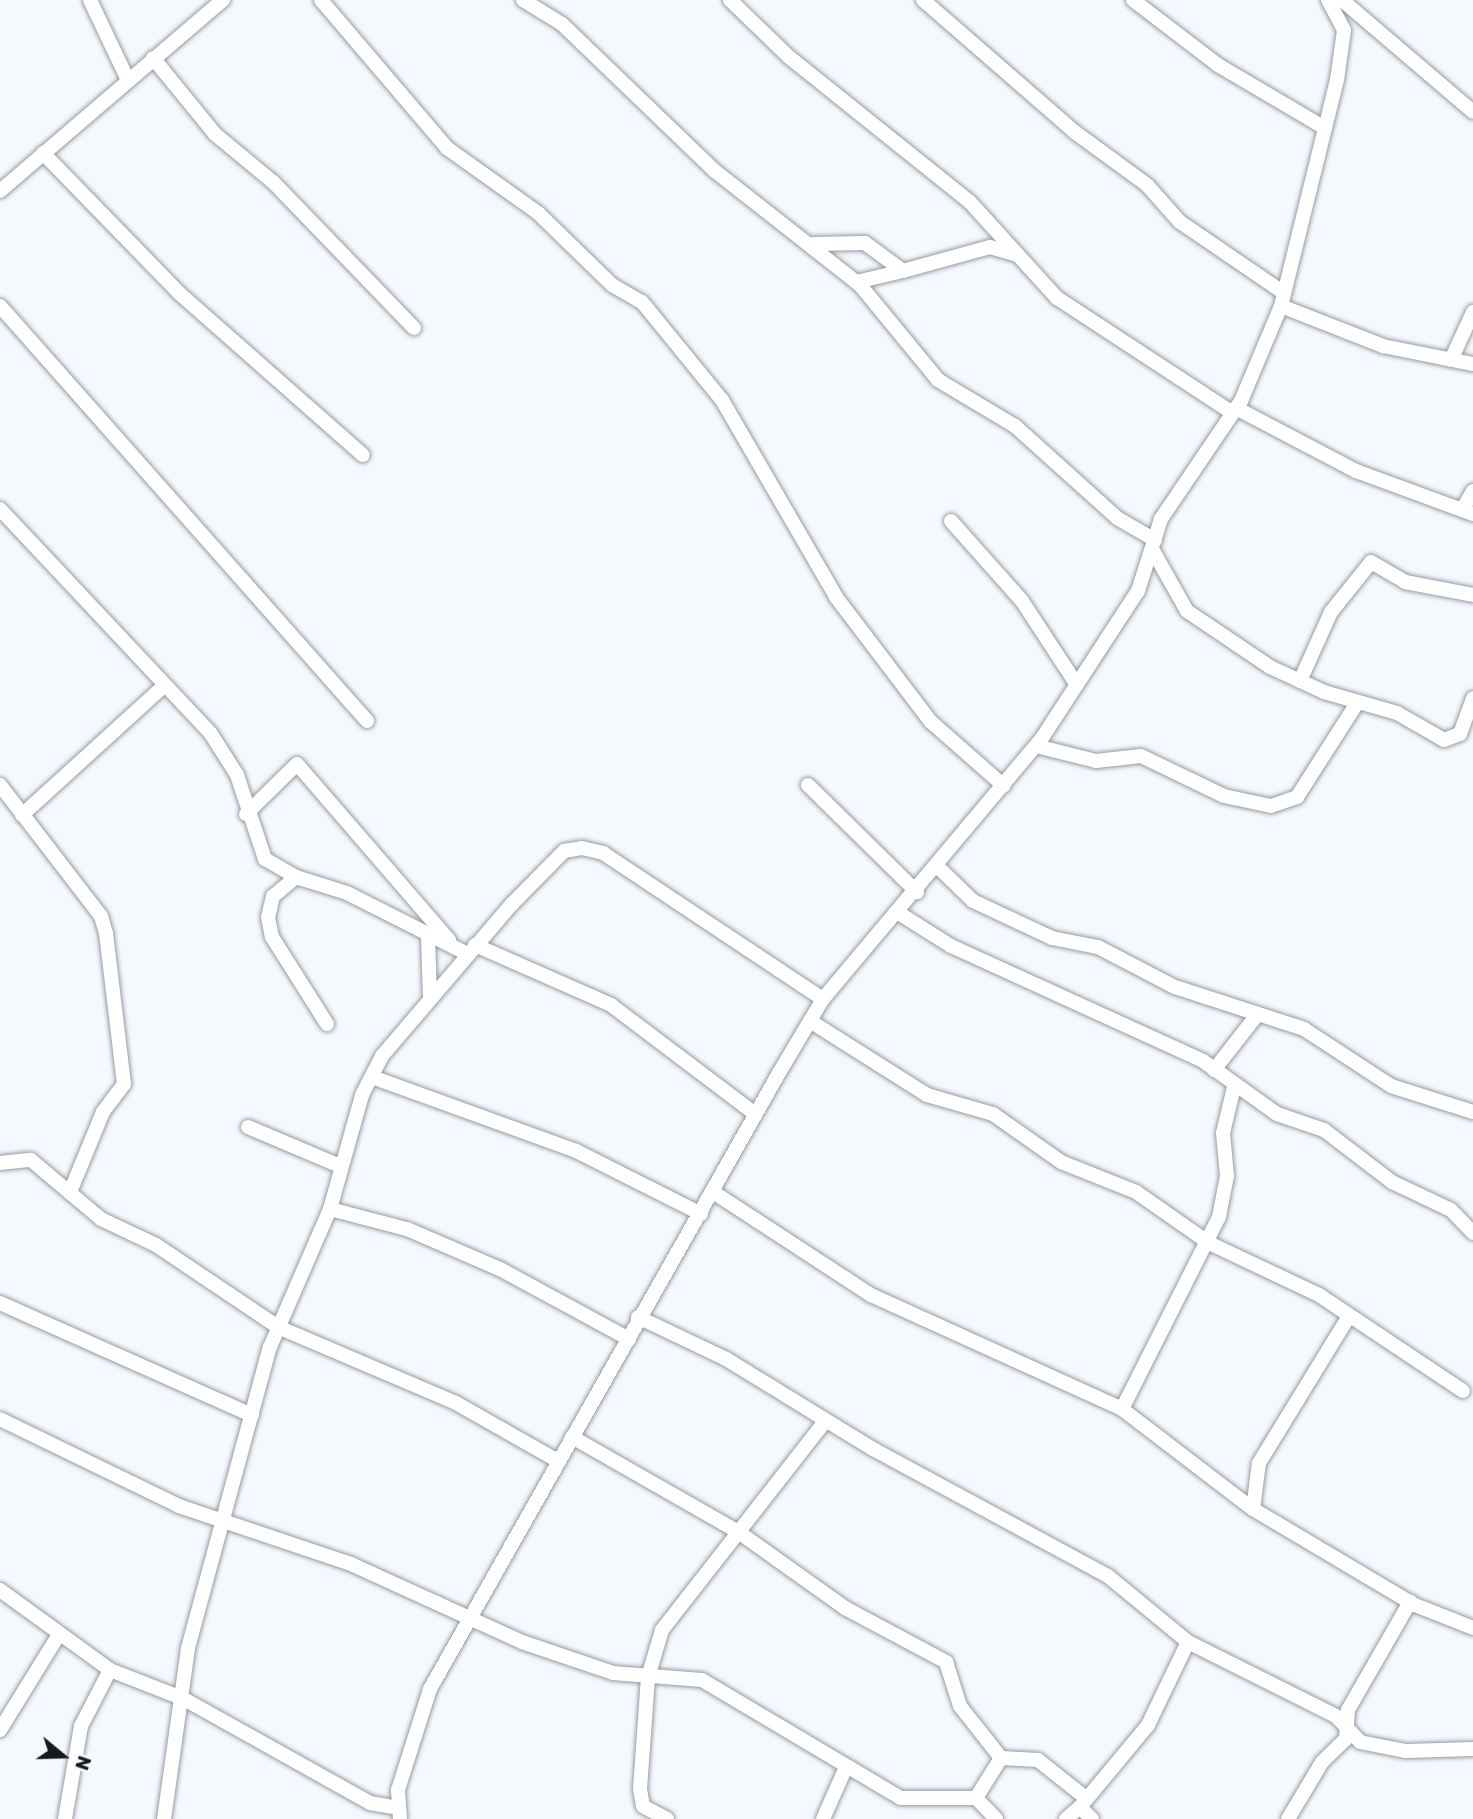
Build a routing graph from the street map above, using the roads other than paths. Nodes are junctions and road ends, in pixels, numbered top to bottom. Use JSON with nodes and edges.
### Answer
{"nodes":[{"id":1,"x":90,"y":0,"type":"edge"},
{"id":2,"x":223,"y":0,"type":"edge"},
{"id":3,"x":321,"y":0,"type":"edge"},
{"id":4,"x":523,"y":0,"type":"edge"},
{"id":5,"x":730,"y":0,"type":"edge"},
{"id":6,"x":923,"y":0,"type":"edge"},
{"id":7,"x":1133,"y":0,"type":"edge"},
{"id":8,"x":1328,"y":0,"type":"edge"},
{"id":9,"x":1342,"y":0,"type":"edge"},
{"id":10,"x":1358,"y":15,"type":"junction"},
{"id":11,"x":1344,"y":30,"type":"junction"},
{"id":12,"x":153,"y":58,"type":"junction"},
{"id":13,"x":127,"y":78,"type":"junction"},
{"id":14,"x":1473,"y":113,"type":"edge"},
{"id":15,"x":1325,"y":128,"type":"junction"},
{"id":16,"x":43,"y":153,"type":"junction"},
{"id":17,"x":0,"y":191,"type":"edge"},
{"id":18,"x":813,"y":243,"type":"junction"},
{"id":19,"x":1016,"y":255,"type":"junction"},
{"id":20,"x":903,"y":271,"type":"junction"},
{"id":21,"x":856,"y":282,"type":"junction"},
{"id":22,"x":1282,"y":299,"type":"junction"},
{"id":23,"x":0,"y":306,"type":"edge"},
{"id":24,"x":1473,"y":312,"type":"edge"},
{"id":25,"x":414,"y":328,"type":"dead end"},
{"id":26,"x":1451,"y":360,"type":"junction"},
{"id":27,"x":1473,"y":364,"type":"edge"},
{"id":28,"x":1234,"y":410,"type":"junction"},
{"id":29,"x":363,"y":455,"type":"dead end"},
{"id":30,"x":1473,"y":491,"type":"edge"},
{"id":31,"x":0,"y":509,"type":"edge"},
{"id":32,"x":1468,"y":512,"type":"edge"},
{"id":33,"x":951,"y":521,"type":"dead end"},
{"id":34,"x":1153,"y":544,"type":"junction"},
{"id":35,"x":1473,"y":595,"type":"edge"},
{"id":36,"x":1300,"y":681,"type":"junction"},
{"id":37,"x":165,"y":685,"type":"junction"},
{"id":38,"x":1077,"y":685,"type":"junction"},
{"id":39,"x":1473,"y":698,"type":"edge"},
{"id":40,"x":1357,"y":704,"type":"junction"},
{"id":41,"x":368,"y":721,"type":"dead end"},
{"id":42,"x":1036,"y":746,"type":"junction"},
{"id":43,"x":0,"y":785,"type":"edge"},
{"id":44,"x":808,"y":785,"type":"dead end"},
{"id":45,"x":1004,"y":786,"type":"junction"},
{"id":46,"x":246,"y":814,"type":"junction"},
{"id":47,"x":22,"y":815,"type":"junction"},
{"id":48,"x":939,"y":868,"type":"junction"},
{"id":49,"x":296,"y":877,"type":"junction"},
{"id":50,"x":917,"y":892,"type":"junction"},
{"id":51,"x":897,"y":912,"type":"junction"},
{"id":52,"x":428,"y":937,"type":"junction"},
{"id":53,"x":449,"y":940,"type":"junction"},
{"id":54,"x":470,"y":949,"type":"junction"},
{"id":55,"x":430,"y":997,"type":"junction"},
{"id":56,"x":823,"y":999,"type":"junction"},
{"id":57,"x":1257,"y":1015,"type":"junction"},
{"id":58,"x":810,"y":1021,"type":"junction"},
{"id":59,"x":327,"y":1024,"type":"dead end"},
{"id":60,"x":1214,"y":1070,"type":"junction"},
{"id":61,"x":372,"y":1077,"type":"junction"},
{"id":62,"x":1234,"y":1087,"type":"junction"},
{"id":63,"x":1473,"y":1112,"type":"edge"},
{"id":64,"x":755,"y":1114,"type":"junction"},
{"id":65,"x":248,"y":1127,"type":"dead end"},
{"id":66,"x":0,"y":1163,"type":"edge"},
{"id":67,"x":340,"y":1166,"type":"junction"},
{"id":68,"x":70,"y":1192,"type":"junction"},
{"id":69,"x":713,"y":1192,"type":"junction"},
{"id":70,"x":330,"y":1209,"type":"junction"},
{"id":71,"x":701,"y":1214,"type":"junction"},
{"id":72,"x":1473,"y":1233,"type":"edge"},
{"id":73,"x":1209,"y":1242,"type":"junction"},
{"id":74,"x":0,"y":1303,"type":"edge"},
{"id":75,"x":1349,"y":1316,"type":"junction"},
{"id":76,"x":638,"y":1317,"type":"junction"},
{"id":77,"x":278,"y":1327,"type":"junction"},
{"id":78,"x":629,"y":1339,"type":"junction"},
{"id":79,"x":1463,"y":1391,"type":"dead end"},
{"id":80,"x":1122,"y":1409,"type":"junction"},
{"id":81,"x":252,"y":1415,"type":"junction"},
{"id":82,"x":0,"y":1419,"type":"edge"},
{"id":83,"x":825,"y":1421,"type":"junction"},
{"id":84,"x":572,"y":1437,"type":"junction"},
{"id":85,"x":558,"y":1461,"type":"junction"},
{"id":86,"x":1253,"y":1509,"type":"junction"},
{"id":87,"x":225,"y":1517,"type":"junction"},
{"id":88,"x":740,"y":1533,"type":"junction"},
{"id":89,"x":0,"y":1590,"type":"edge"},
{"id":90,"x":1410,"y":1602,"type":"junction"},
{"id":91,"x":467,"y":1617,"type":"junction"},
{"id":92,"x":1473,"y":1628,"type":"edge"},
{"id":93,"x":58,"y":1636,"type":"junction"},
{"id":94,"x":1188,"y":1642,"type":"junction"},
{"id":95,"x":110,"y":1670,"type":"junction"},
{"id":96,"x":648,"y":1676,"type":"junction"},
{"id":97,"x":184,"y":1699,"type":"junction"},
{"id":98,"x":1347,"y":1726,"type":"junction"},
{"id":99,"x":0,"y":1730,"type":"edge"},
{"id":100,"x":1473,"y":1749,"type":"edge"},
{"id":101,"x":1001,"y":1758,"type":"junction"},
{"id":102,"x":846,"y":1768,"type":"junction"},
{"id":103,"x":976,"y":1798,"type":"junction"},
{"id":104,"x":1083,"y":1802,"type":"junction"},
{"id":105,"x":399,"y":1813,"type":"edge"},
{"id":106,"x":65,"y":1819,"type":"edge"},
{"id":107,"x":164,"y":1819,"type":"edge"},
{"id":108,"x":667,"y":1819,"type":"edge"},
{"id":109,"x":823,"y":1819,"type":"edge"},
{"id":110,"x":996,"y":1819,"type":"edge"},
{"id":111,"x":1066,"y":1819,"type":"edge"},
{"id":112,"x":1092,"y":1819,"type":"edge"},
{"id":113,"x":1289,"y":1819,"type":"edge"}],
"edges":[{"from":1,"to":13,"type":"street"},
{"from":2,"to":12,"type":"street"},
{"from":3,"to":45,"type":"street"},
{"from":4,"to":18,"type":"street"},
{"from":5,"to":19,"type":"street"},
{"from":6,"to":22,"type":"street"},
{"from":7,"to":15,"type":"street"},
{"from":8,"to":11,"type":"street"},
{"from":9,"to":10,"type":"street"},
{"from":10,"to":11,"type":"street"},
{"from":10,"to":14,"type":"street"},
{"from":11,"to":15,"type":"street"},
{"from":12,"to":13,"type":"street"},
{"from":12,"to":25,"type":"street"},
{"from":13,"to":16,"type":"street"},
{"from":15,"to":22,"type":"street"},
{"from":16,"to":17,"type":"street"},
{"from":16,"to":29,"type":"street"},
{"from":18,"to":20,"type":"street"},
{"from":18,"to":21,"type":"street"},
{"from":19,"to":20,"type":"street"},
{"from":19,"to":28,"type":"street"},
{"from":20,"to":21,"type":"street"},
{"from":21,"to":34,"type":"street"},
{"from":22,"to":26,"type":"street"},
{"from":22,"to":28,"type":"street"},
{"from":23,"to":41,"type":"street"},
{"from":24,"to":26,"type":"street"},
{"from":26,"to":27,"type":"street"},
{"from":28,"to":32,"type":"street"},
{"from":28,"to":34,"type":"street"},
{"from":30,"to":32,"type":"street"},
{"from":31,"to":37,"type":"street"},
{"from":33,"to":38,"type":"street"},
{"from":34,"to":36,"type":"street"},
{"from":34,"to":38,"type":"street"},
{"from":35,"to":36,"type":"street"},
{"from":36,"to":40,"type":"street"},
{"from":37,"to":46,"type":"street"},
{"from":37,"to":47,"type":"street"},
{"from":38,"to":42,"type":"street"},
{"from":39,"to":40,"type":"street"},
{"from":40,"to":42,"type":"street"},
{"from":42,"to":45,"type":"street"},
{"from":43,"to":47,"type":"street"},
{"from":44,"to":50,"type":"street"},
{"from":45,"to":48,"type":"street"},
{"from":46,"to":49,"type":"street"},
{"from":46,"to":53,"type":"street"},
{"from":47,"to":68,"type":"street"},
{"from":48,"to":50,"type":"street"},
{"from":48,"to":57,"type":"street"},
{"from":49,"to":52,"type":"street"},
{"from":49,"to":59,"type":"street"},
{"from":50,"to":51,"type":"street"},
{"from":51,"to":56,"type":"street"},
{"from":51,"to":60,"type":"street"},
{"from":52,"to":53,"type":"street"},
{"from":52,"to":55,"type":"street"},
{"from":53,"to":54,"type":"street"},
{"from":54,"to":55,"type":"street"},
{"from":54,"to":56,"type":"street"},
{"from":54,"to":64,"type":"street"},
{"from":55,"to":61,"type":"street"},
{"from":56,"to":58,"type":"street"},
{"from":57,"to":60,"type":"street"},
{"from":57,"to":63,"type":"street"},
{"from":58,"to":64,"type":"street"},
{"from":58,"to":73,"type":"street"},
{"from":60,"to":62,"type":"street"},
{"from":61,"to":67,"type":"street"},
{"from":61,"to":71,"type":"street"},
{"from":62,"to":72,"type":"street"},
{"from":62,"to":73,"type":"street"},
{"from":64,"to":69,"type":"street"},
{"from":65,"to":67,"type":"street"},
{"from":66,"to":68,"type":"street"},
{"from":67,"to":70,"type":"street"},
{"from":68,"to":77,"type":"street"},
{"from":69,"to":71,"type":"street"},
{"from":69,"to":80,"type":"street"},
{"from":70,"to":77,"type":"street"},
{"from":70,"to":78,"type":"street"},
{"from":71,"to":76,"type":"street"},
{"from":73,"to":75,"type":"street"},
{"from":73,"to":80,"type":"street"},
{"from":74,"to":81,"type":"street"},
{"from":75,"to":79,"type":"street"},
{"from":75,"to":86,"type":"street"},
{"from":76,"to":78,"type":"street"},
{"from":76,"to":83,"type":"street"},
{"from":77,"to":81,"type":"street"},
{"from":77,"to":85,"type":"street"},
{"from":78,"to":84,"type":"street"},
{"from":80,"to":86,"type":"street"},
{"from":81,"to":87,"type":"street"},
{"from":82,"to":87,"type":"street"},
{"from":83,"to":88,"type":"street"},
{"from":83,"to":94,"type":"street"},
{"from":84,"to":85,"type":"street"},
{"from":84,"to":88,"type":"street"},
{"from":85,"to":91,"type":"street"},
{"from":86,"to":90,"type":"street"},
{"from":87,"to":91,"type":"street"},
{"from":87,"to":97,"type":"street"},
{"from":88,"to":96,"type":"street"},
{"from":88,"to":101,"type":"street"},
{"from":89,"to":93,"type":"street"},
{"from":90,"to":92,"type":"street"},
{"from":90,"to":98,"type":"street"},
{"from":91,"to":96,"type":"street"},
{"from":91,"to":105,"type":"street"},
{"from":93,"to":95,"type":"street"},
{"from":93,"to":99,"type":"street"},
{"from":94,"to":98,"type":"street"},
{"from":94,"to":104,"type":"street"},
{"from":95,"to":97,"type":"street"},
{"from":95,"to":106,"type":"street"},
{"from":96,"to":102,"type":"street"},
{"from":96,"to":108,"type":"street"},
{"from":97,"to":105,"type":"street"},
{"from":97,"to":107,"type":"street"},
{"from":98,"to":100,"type":"street"},
{"from":98,"to":113,"type":"street"},
{"from":101,"to":103,"type":"street"},
{"from":101,"to":104,"type":"street"},
{"from":102,"to":103,"type":"street"},
{"from":102,"to":109,"type":"street"},
{"from":103,"to":110,"type":"street"},
{"from":104,"to":111,"type":"street"},
{"from":104,"to":112,"type":"street"}]}
